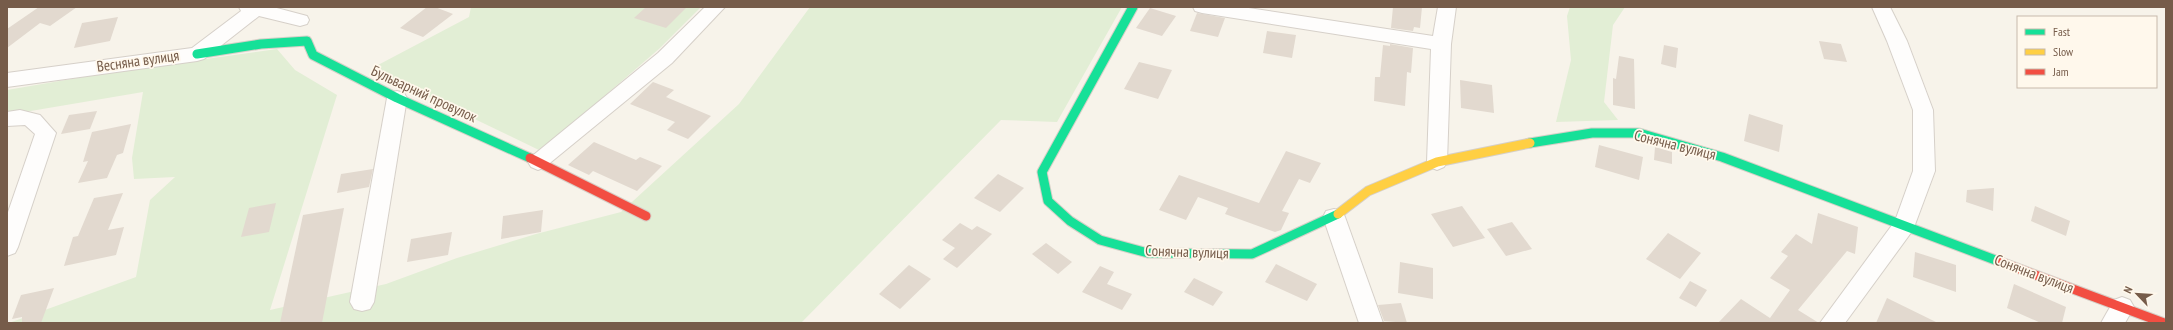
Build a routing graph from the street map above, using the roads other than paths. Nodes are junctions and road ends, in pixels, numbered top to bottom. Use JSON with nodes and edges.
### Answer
{"nodes":[{"id":1,"x":716,"y":7,"type":"edge"},
{"id":2,"x":1134,"y":7,"type":"edge"},
{"id":3,"x":1202,"y":7,"type":"edge"},
{"id":4,"x":1447,"y":7,"type":"edge"},
{"id":5,"x":1881,"y":7,"type":"edge"},
{"id":6,"x":252,"y":8,"type":"edge"},
{"id":7,"x":300,"y":20,"type":"dead end"},
{"id":8,"x":1440,"y":44,"type":"junction"},
{"id":9,"x":197,"y":54,"type":"junction"},
{"id":10,"x":7,"y":80,"type":"edge"},
{"id":11,"x":397,"y":98,"type":"junction"},
{"id":12,"x":7,"y":119,"type":"edge"},
{"id":13,"x":538,"y":162,"type":"junction"},
{"id":14,"x":1437,"y":162,"type":"junction"},
{"id":15,"x":646,"y":216,"type":"dead end"},
{"id":16,"x":1334,"y":217,"type":"junction"},
{"id":17,"x":1905,"y":224,"type":"junction"},
{"id":18,"x":7,"y":247,"type":"edge"},
{"id":19,"x":362,"y":302,"type":"dead end"},
{"id":20,"x":2117,"y":315,"type":"edge"},
{"id":21,"x":1371,"y":323,"type":"edge"},
{"id":22,"x":1832,"y":323,"type":"edge"},
{"id":23,"x":2164,"y":323,"type":"edge"}],
"edges":[{"from":1,"to":13,"type":"street"},
{"from":2,"to":16,"type":"street","name":"Сонячна вулиця"},
{"from":3,"to":8,"type":"street"},
{"from":4,"to":8,"type":"street"},
{"from":5,"to":17,"type":"street"},
{"from":6,"to":7,"type":"street","name":"Весняна вулиця"},
{"from":6,"to":9,"type":"street","name":"Весняна вулиця"},
{"from":8,"to":14,"type":"street"},
{"from":9,"to":10,"type":"street","name":"Весняна вулиця"},
{"from":9,"to":11,"type":"street","name":"Бульварний провулок"},
{"from":11,"to":13,"type":"street","name":"Бульварний провулок"},
{"from":11,"to":19,"type":"street"},
{"from":12,"to":18,"type":"street"},
{"from":13,"to":15,"type":"street","name":"Бульварний провулок"},
{"from":14,"to":16,"type":"street","name":"Сонячна вулиця"},
{"from":14,"to":17,"type":"street","name":"Сонячна вулиця"},
{"from":16,"to":21,"type":"street"},
{"from":17,"to":20,"type":"street","name":"Сонячна вулиця"},
{"from":17,"to":22,"type":"street"},
{"from":20,"to":23,"type":"street","name":"Сонячна вулиця"}]}
